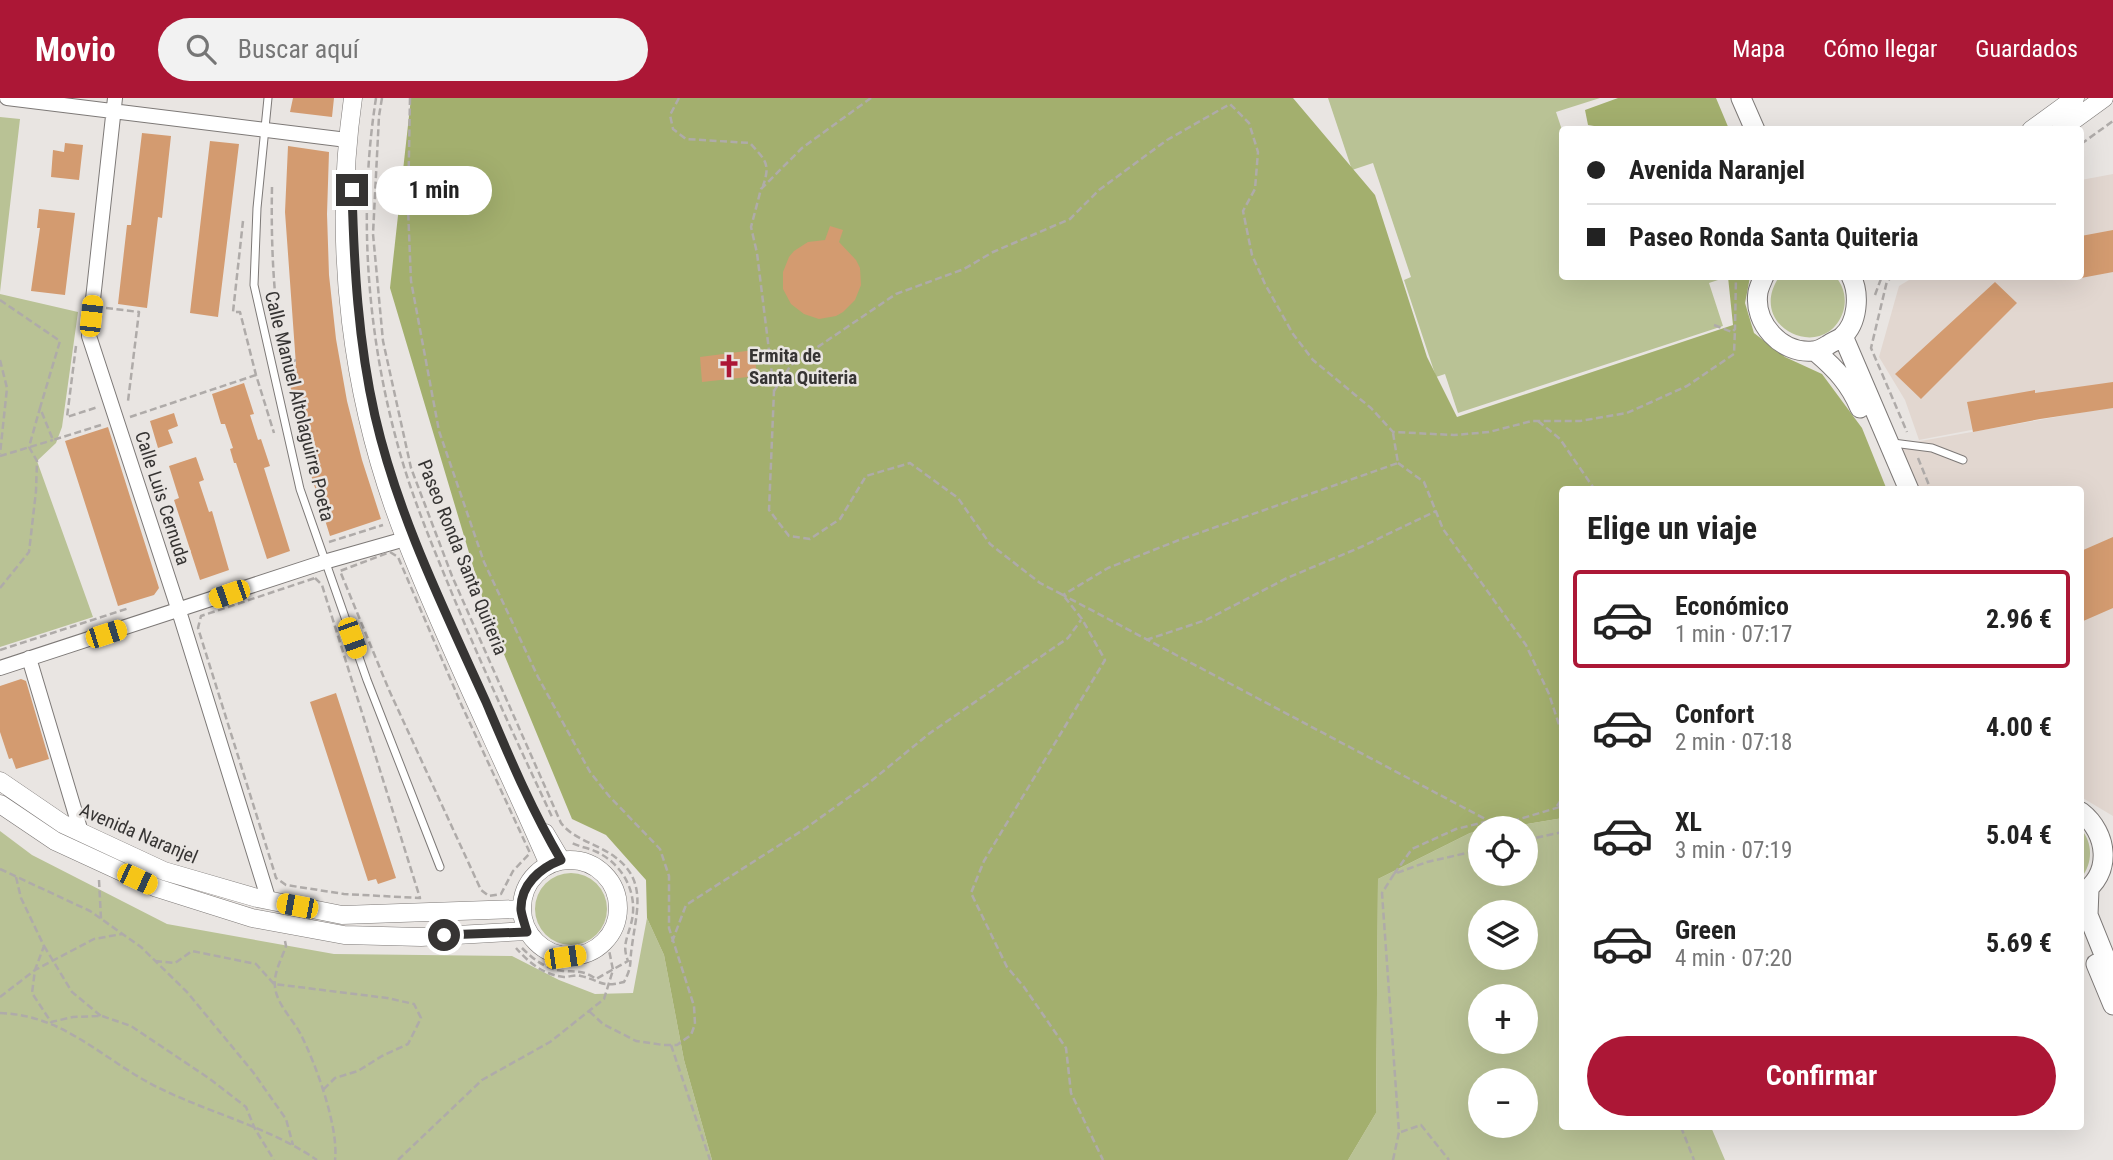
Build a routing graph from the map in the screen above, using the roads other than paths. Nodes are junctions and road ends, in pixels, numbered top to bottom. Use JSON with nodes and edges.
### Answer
{"nodes":[{"id":1,"x":7,"y":98,"type":"edge"},
{"id":2,"x":268,"y":98,"type":"edge"},
{"id":3,"x":353,"y":98,"type":"edge"},
{"id":4,"x":360,"y":98,"type":"edge"},
{"id":5,"x":1729,"y":98,"type":"edge"},
{"id":6,"x":1741,"y":98,"type":"edge"},
{"id":7,"x":2075,"y":98,"type":"edge"},
{"id":8,"x":2104,"y":98,"type":"edge"},
{"id":9,"x":114,"y":105,"type":"edge"},
{"id":10,"x":1740,"y":126,"type":"edge"},
{"id":11,"x":1753,"y":126,"type":"edge"},
{"id":12,"x":2036,"y":126,"type":"edge"},
{"id":13,"x":2066,"y":126,"type":"edge"},
{"id":14,"x":264,"y":131,"type":"junction"},
{"id":15,"x":347,"y":140,"type":"junction"},
{"id":16,"x":1762,"y":280,"type":"edge"},
{"id":17,"x":1861,"y":291,"type":"edge"},
{"id":18,"x":1843,"y":336,"type":"junction"},
{"id":19,"x":1816,"y":352,"type":"junction"},
{"id":20,"x":1887,"y":442,"type":"junction"},
{"id":21,"x":1963,"y":460,"type":"dead end"},
{"id":22,"x":1894,"y":486,"type":"edge"},
{"id":23,"x":1907,"y":486,"type":"edge"},
{"id":24,"x":405,"y":539,"type":"junction"},
{"id":25,"x":324,"y":562,"type":"junction"},
{"id":26,"x":179,"y":611,"type":"junction"},
{"id":27,"x":29,"y":658,"type":"junction"},
{"id":28,"x":0,"y":668,"type":"edge"},
{"id":29,"x":0,"y":781,"type":"edge"},
{"id":30,"x":0,"y":804,"type":"edge"},
{"id":31,"x":2084,"y":815,"type":"edge"},
{"id":32,"x":81,"y":832,"type":"junction"},
{"id":33,"x":2107,"y":836,"type":"edge"},
{"id":34,"x":555,"y":862,"type":"junction"},
{"id":35,"x":440,"y":867,"type":"dead end"},
{"id":36,"x":2085,"y":891,"type":"edge"},
{"id":37,"x":270,"y":901,"type":"junction"},
{"id":38,"x":521,"y":909,"type":"junction"},
{"id":39,"x":527,"y":932,"type":"junction"},
{"id":40,"x":2084,"y":938,"type":"edge"},
{"id":41,"x":2113,"y":977,"type":"edge"},
{"id":42,"x":2113,"y":1005,"type":"edge"}],
"edges":[{"from":1,"to":9,"type":"street"},
{"from":2,"to":14,"type":"lane","name":"Calle Manuel Altolaguirre Poeta"},
{"from":3,"to":15,"type":"street"},
{"from":4,"to":34,"type":"street","name":"Paseo Ronda Santa Quiteria"},
{"from":5,"to":10,"type":"main road"},
{"from":6,"to":11,"type":"main road"},
{"from":7,"to":12,"type":"street"},
{"from":8,"to":13,"type":"street"},
{"from":9,"to":14,"type":"street"},
{"from":9,"to":26,"type":"street","name":"Calle Luis Cernuda"},
{"from":14,"to":15,"type":"street"},
{"from":14,"to":25,"type":"lane","name":"Calle Manuel Altolaguirre Poeta"},
{"from":15,"to":24,"type":"street"},
{"from":16,"to":19,"type":"main road"},
{"from":17,"to":18,"type":"main road"},
{"from":18,"to":19,"type":"main road"},
{"from":18,"to":20,"type":"main road"},
{"from":19,"to":22,"type":"main road"},
{"from":20,"to":21,"type":"lane"},
{"from":20,"to":23,"type":"main road"},
{"from":24,"to":25,"type":"street"},
{"from":24,"to":34,"type":"street"},
{"from":25,"to":26,"type":"street"},
{"from":25,"to":35,"type":"lane","name":"Calle Manuel Altolaguirre Poeta"},
{"from":26,"to":27,"type":"street"},
{"from":26,"to":37,"type":"street","name":"Calle Luis Cernuda"},
{"from":27,"to":28,"type":"street"},
{"from":27,"to":32,"type":"street"},
{"from":29,"to":32,"type":"street","name":"Avenida Naranjel"},
{"from":30,"to":39,"type":"street"},
{"from":31,"to":33,"type":"main road"},
{"from":32,"to":37,"type":"street","name":"Avenida Naranjel"},
{"from":33,"to":36,"type":"main road"},
{"from":34,"to":38,"type":"street"},
{"from":34,"to":39,"type":"street"},
{"from":36,"to":41,"type":"main road"},
{"from":37,"to":38,"type":"street","name":"Avenida Naranjel"},
{"from":38,"to":39,"type":"street"},
{"from":40,"to":42,"type":"main road"}]}
